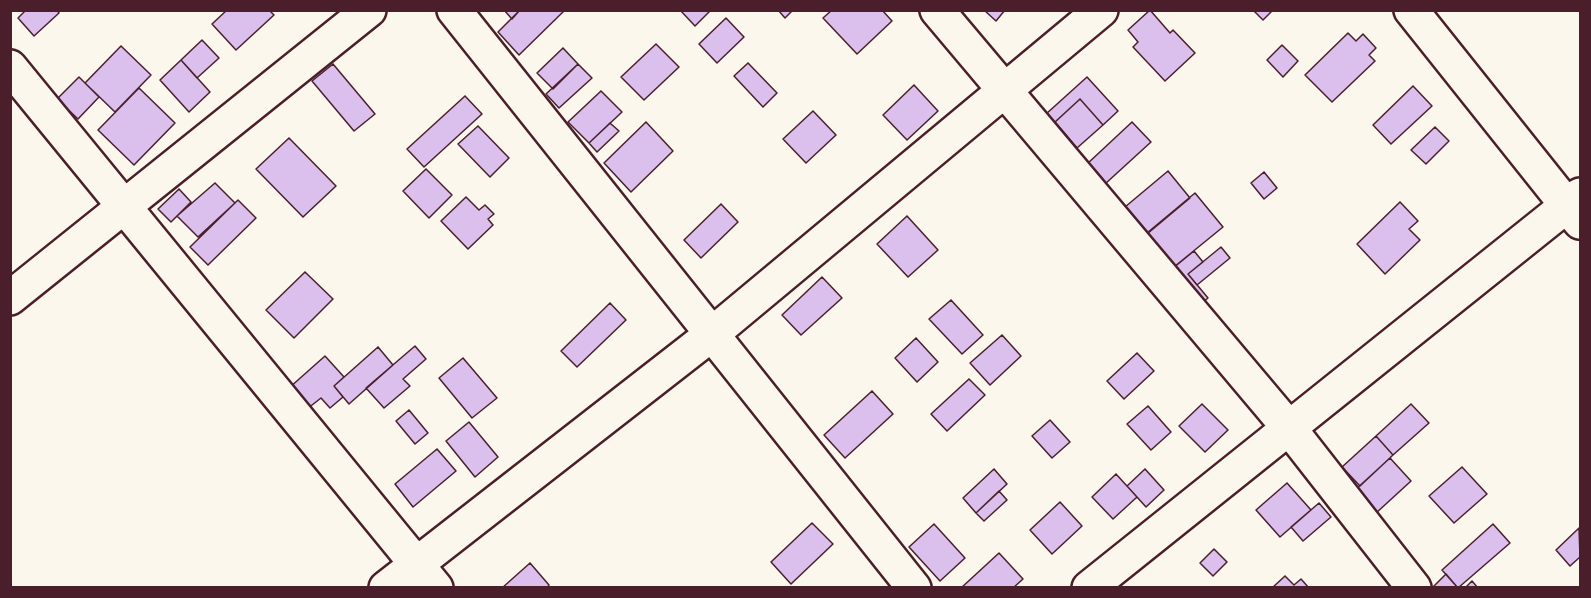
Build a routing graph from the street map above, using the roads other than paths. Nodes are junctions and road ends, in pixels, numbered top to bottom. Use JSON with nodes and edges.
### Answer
{"nodes":[{"id":1,"x":369,"y":10,"type":"edge"},
{"id":2,"x":454,"y":10,"type":"edge"},
{"id":3,"x":937,"y":10,"type":"edge"},
{"id":4,"x":1101,"y":10,"type":"edge"},
{"id":5,"x":1411,"y":10,"type":"edge"},
{"id":6,"x":10,"y":68,"type":"edge"},
{"id":7,"x":1004,"y":90,"type":"junction"},
{"id":8,"x":124,"y":206,"type":"junction"},
{"id":9,"x":1576,"y":208,"type":"edge"},
{"id":10,"x":10,"y":298,"type":"edge"},
{"id":11,"x":712,"y":334,"type":"junction"},
{"id":12,"x":1289,"y":428,"type":"junction"},
{"id":13,"x":416,"y":563,"type":"junction"},
{"id":14,"x":386,"y":588,"type":"edge"},
{"id":15,"x":436,"y":588,"type":"edge"},
{"id":16,"x":914,"y":588,"type":"edge"},
{"id":17,"x":1089,"y":588,"type":"edge"},
{"id":18,"x":1414,"y":588,"type":"edge"}],
"edges":[{"from":1,"to":8,"type":"street"},
{"from":2,"to":11,"type":"street"},
{"from":3,"to":7,"type":"street"},
{"from":4,"to":7,"type":"street"},
{"from":5,"to":9,"type":"street"},
{"from":6,"to":8,"type":"street"},
{"from":7,"to":11,"type":"street"},
{"from":7,"to":12,"type":"street"},
{"from":8,"to":10,"type":"street"},
{"from":8,"to":13,"type":"street"},
{"from":9,"to":12,"type":"street"},
{"from":11,"to":13,"type":"street"},
{"from":11,"to":16,"type":"street"},
{"from":12,"to":17,"type":"street"},
{"from":12,"to":18,"type":"street"},
{"from":13,"to":14,"type":"street"},
{"from":13,"to":15,"type":"street"}]}
